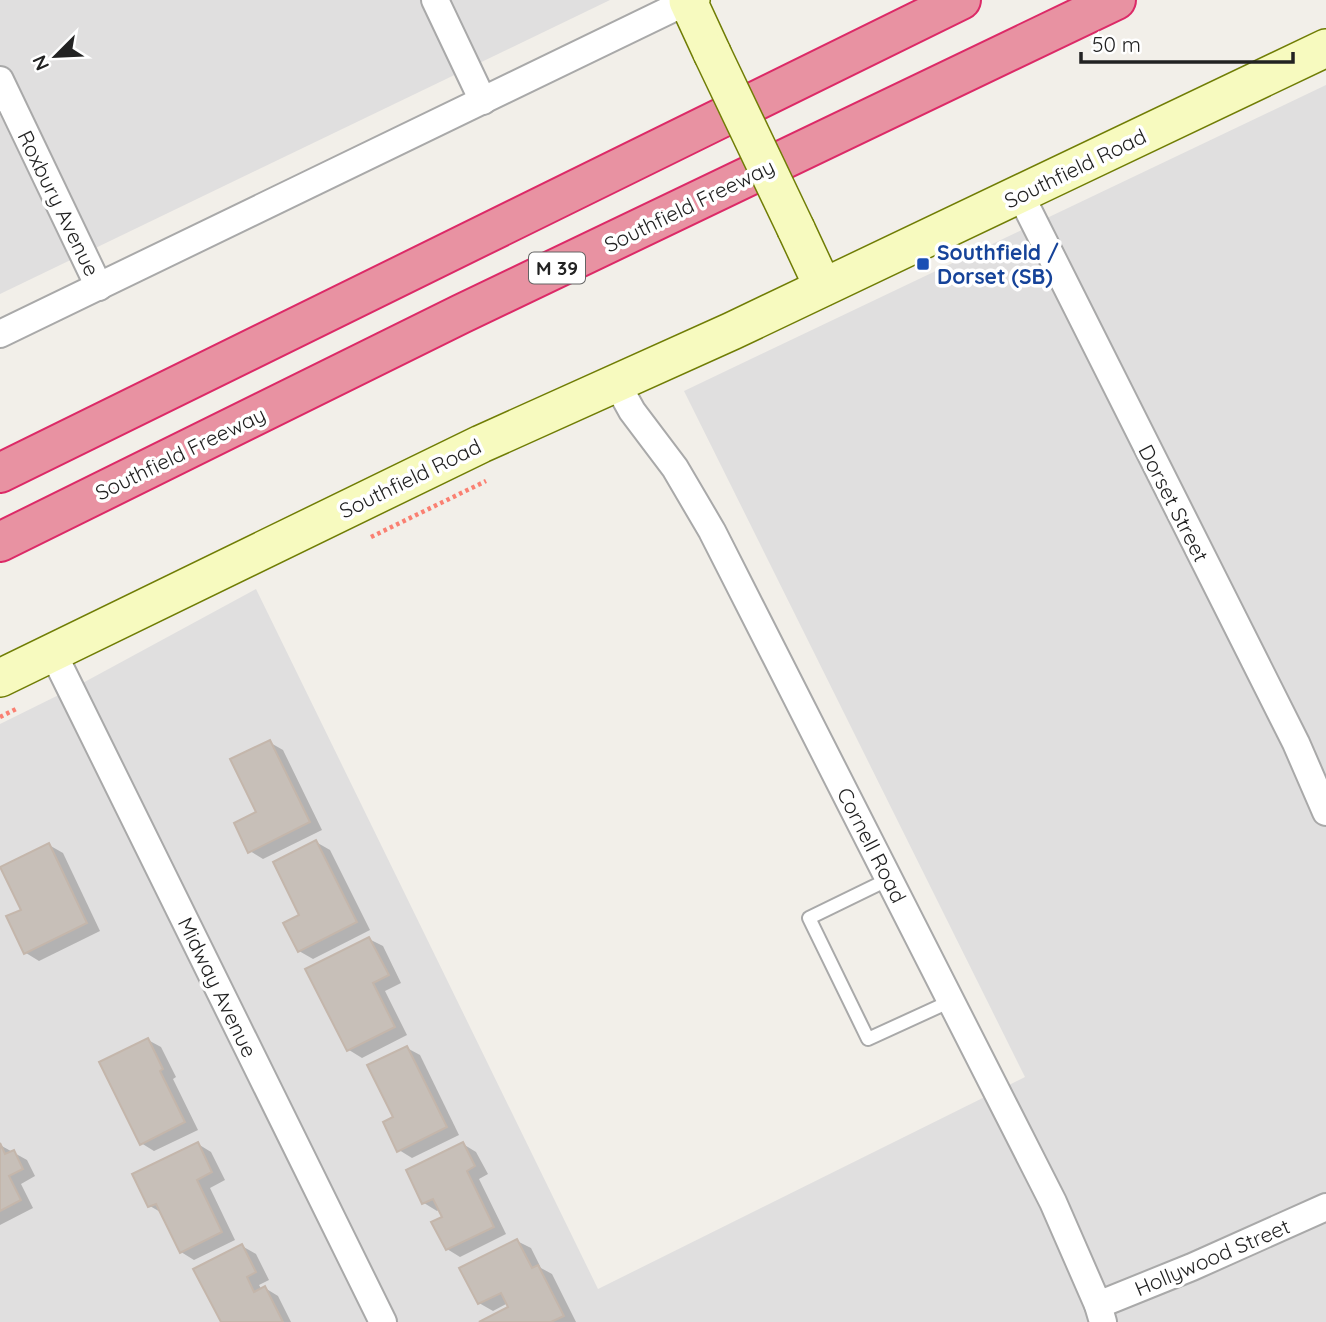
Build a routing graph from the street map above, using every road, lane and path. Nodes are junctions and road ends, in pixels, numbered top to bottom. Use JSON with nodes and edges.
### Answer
{"nodes":[{"id":1,"x":435,"y":0,"type":"edge"},
{"id":2,"x":961,"y":0,"type":"edge"},
{"id":3,"x":1116,"y":0,"type":"edge"},
{"id":4,"x":689,"y":1,"type":"edge"},
{"id":5,"x":1326,"y":48,"type":"edge"},
{"id":6,"x":0,"y":80,"type":"edge"},
{"id":7,"x":483,"y":101,"type":"junction"},
{"id":8,"x":1020,"y":194,"type":"junction"},
{"id":9,"x":823,"y":286,"type":"junction"},
{"id":10,"x":99,"y":287,"type":"junction"},
{"id":11,"x":0,"y":334,"type":"edge"},
{"id":12,"x":616,"y":382,"type":"junction"},
{"id":13,"x":0,"y":472,"type":"edge"},
{"id":14,"x":0,"y":542,"type":"edge"},
{"id":15,"x":53,"y":653,"type":"junction"},
{"id":16,"x":0,"y":678,"type":"edge"},
{"id":17,"x":1326,"y":812,"type":"edge"},
{"id":18,"x":889,"y":879,"type":"junction"},
{"id":19,"x":951,"y":1001,"type":"junction"},
{"id":20,"x":1326,"y":1207,"type":"edge"},
{"id":21,"x":1100,"y":1313,"type":"edge"},
{"id":22,"x":383,"y":1322,"type":"edge"}],
"edges":[{"from":1,"to":7,"type":"street"},
{"from":2,"to":13,"type":"highway"},
{"from":3,"to":14,"type":"highway","name":"Southfield Freeway","number":"M 39"},
{"from":4,"to":7,"type":"street"},
{"from":4,"to":9,"type":"main road","bridge":true},
{"from":5,"to":8,"type":"main road","name":"Southfield Road"},
{"from":6,"to":10,"type":"street","name":"Roxbury Avenue"},
{"from":7,"to":10,"type":"street"},
{"from":8,"to":9,"type":"main road","name":"Southfield Road"},
{"from":8,"to":17,"type":"street","name":"Dorset Street"},
{"from":9,"to":12,"type":"main road","name":"Southfield Road"},
{"from":10,"to":11,"type":"street"},
{"from":12,"to":15,"type":"main road","name":"Southfield Road"},
{"from":12,"to":18,"type":"street","name":"Cornell Road"},
{"from":15,"to":16,"type":"main road","name":"Southfield Road"},
{"from":15,"to":22,"type":"street","name":"Midway Avenue"},
{"from":18,"to":19,"type":"street","name":"Cornell Road"},
{"from":18,"to":19,"type":"lane"},
{"from":19,"to":21,"type":"street","name":"Cornell Road"},
{"from":20,"to":21,"type":"street","name":"Hollywood Street"}]}
